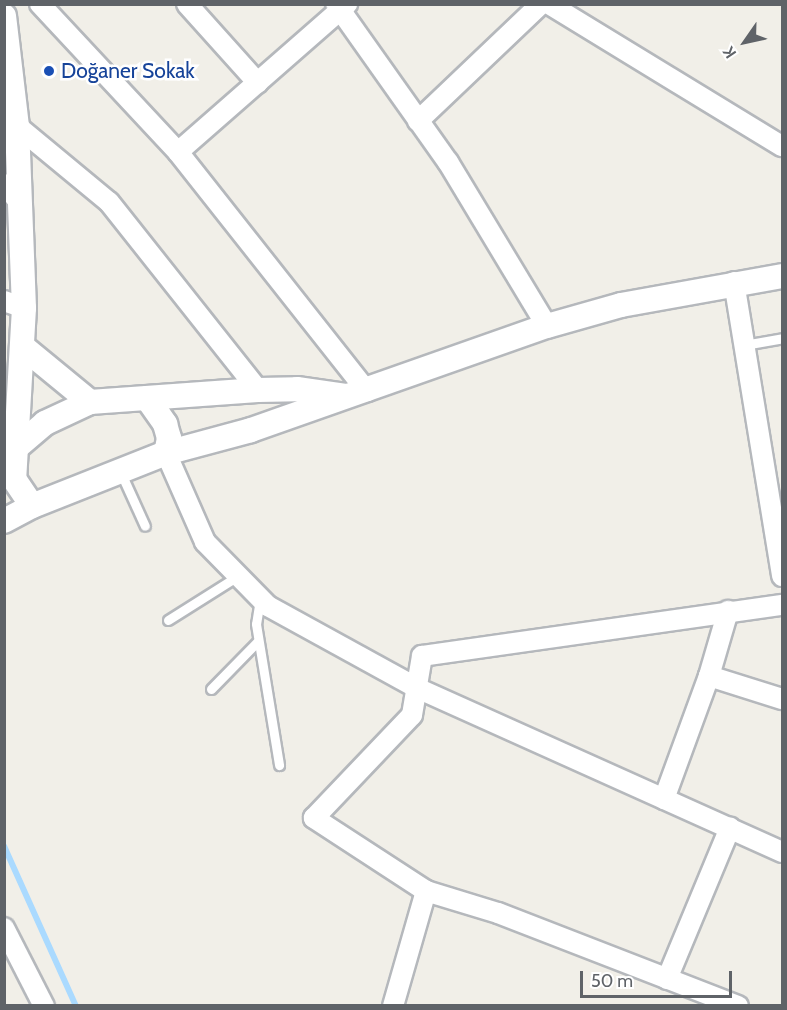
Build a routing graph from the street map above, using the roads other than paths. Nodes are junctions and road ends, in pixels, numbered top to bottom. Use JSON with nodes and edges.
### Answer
{"nodes":[{"id":1,"x":40,"y":4,"type":"edge"},
{"id":2,"x":187,"y":4,"type":"edge"},
{"id":3,"x":541,"y":4,"type":"edge"},
{"id":4,"x":549,"y":4,"type":"edge"},
{"id":5,"x":341,"y":7,"type":"edge"},
{"id":6,"x":4,"y":16,"type":"edge"},
{"id":7,"x":258,"y":83,"type":"junction"},
{"id":8,"x":418,"y":121,"type":"junction"},
{"id":9,"x":16,"y":126,"type":"junction"},
{"id":10,"x":783,"y":146,"type":"edge"},
{"id":11,"x":178,"y":152,"type":"junction"},
{"id":12,"x":4,"y":183,"type":"edge"},
{"id":13,"x":20,"y":203,"type":"junction"},
{"id":14,"x":783,"y":276,"type":"edge"},
{"id":15,"x":734,"y":282,"type":"junction"},
{"id":16,"x":14,"y":305,"type":"edge"},
{"id":17,"x":547,"y":326,"type":"junction"},
{"id":18,"x":783,"y":338,"type":"edge"},
{"id":19,"x":744,"y":345,"type":"junction"},
{"id":20,"x":23,"y":346,"type":"junction"},
{"id":21,"x":258,"y":390,"type":"junction"},
{"id":22,"x":358,"y":393,"type":"junction"},
{"id":23,"x":147,"y":398,"type":"junction"},
{"id":24,"x":90,"y":402,"type":"junction"},
{"id":25,"x":11,"y":452,"type":"edge"},
{"id":26,"x":166,"y":453,"type":"junction"},
{"id":27,"x":119,"y":470,"type":"junction"},
{"id":28,"x":32,"y":506,"type":"junction"},
{"id":29,"x":4,"y":521,"type":"edge"},
{"id":30,"x":145,"y":526,"type":"dead end"},
{"id":31,"x":238,"y":576,"type":"junction"},
{"id":32,"x":783,"y":576,"type":"edge"},
{"id":33,"x":261,"y":598,"type":"junction"},
{"id":34,"x":783,"y":605,"type":"edge"},
{"id":35,"x":728,"y":611,"type":"junction"},
{"id":36,"x":168,"y":620,"type":"dead end"},
{"id":37,"x":258,"y":641,"type":"junction"},
{"id":38,"x":709,"y":676,"type":"junction"},
{"id":39,"x":417,"y":688,"type":"junction"},
{"id":40,"x":211,"y":689,"type":"dead end"},
{"id":41,"x":783,"y":699,"type":"edge"},
{"id":42,"x":279,"y":765,"type":"dead end"},
{"id":43,"x":664,"y":799,"type":"junction"},
{"id":44,"x":730,"y":828,"type":"junction"},
{"id":45,"x":783,"y":852,"type":"edge"},
{"id":46,"x":426,"y":891,"type":"junction"},
{"id":47,"x":4,"y":928,"type":"edge"},
{"id":48,"x":667,"y":979,"type":"junction"},
{"id":49,"x":44,"y":1005,"type":"edge"},
{"id":50,"x":393,"y":1005,"type":"edge"},
{"id":51,"x":738,"y":1005,"type":"edge"}],
"edges":[{"from":1,"to":11,"type":"street"},
{"from":2,"to":7,"type":"street"},
{"from":3,"to":8,"type":"street"},
{"from":4,"to":10,"type":"street"},
{"from":5,"to":7,"type":"street"},
{"from":5,"to":8,"type":"street"},
{"from":6,"to":9,"type":"street"},
{"from":7,"to":11,"type":"street"},
{"from":8,"to":17,"type":"street"},
{"from":9,"to":13,"type":"street"},
{"from":9,"to":21,"type":"street"},
{"from":11,"to":22,"type":"street"},
{"from":12,"to":13,"type":"street"},
{"from":13,"to":16,"type":"street"},
{"from":14,"to":15,"type":"street"},
{"from":15,"to":17,"type":"street"},
{"from":15,"to":19,"type":"street"},
{"from":16,"to":20,"type":"street"},
{"from":17,"to":22,"type":"street"},
{"from":18,"to":19,"type":"lane"},
{"from":19,"to":32,"type":"street"},
{"from":20,"to":24,"type":"street"},
{"from":20,"to":25,"type":"street"},
{"from":21,"to":22,"type":"street"},
{"from":21,"to":23,"type":"street"},
{"from":22,"to":26,"type":"street"},
{"from":23,"to":24,"type":"street"},
{"from":23,"to":26,"type":"street"},
{"from":24,"to":25,"type":"street"},
{"from":25,"to":28,"type":"street"},
{"from":26,"to":27,"type":"street"},
{"from":26,"to":31,"type":"street"},
{"from":27,"to":28,"type":"street"},
{"from":27,"to":30,"type":"lane"},
{"from":28,"to":29,"type":"street"},
{"from":31,"to":33,"type":"street"},
{"from":31,"to":36,"type":"lane"},
{"from":33,"to":37,"type":"lane"},
{"from":33,"to":39,"type":"street"},
{"from":34,"to":35,"type":"street"},
{"from":35,"to":38,"type":"street"},
{"from":35,"to":39,"type":"street"},
{"from":37,"to":40,"type":"lane"},
{"from":37,"to":42,"type":"lane"},
{"from":38,"to":41,"type":"street"},
{"from":38,"to":43,"type":"street"},
{"from":39,"to":43,"type":"street"},
{"from":39,"to":46,"type":"street"},
{"from":43,"to":44,"type":"street"},
{"from":44,"to":45,"type":"street"},
{"from":44,"to":48,"type":"street"},
{"from":46,"to":48,"type":"street"},
{"from":46,"to":50,"type":"street"},
{"from":47,"to":49,"type":"street"},
{"from":48,"to":51,"type":"street"}]}
